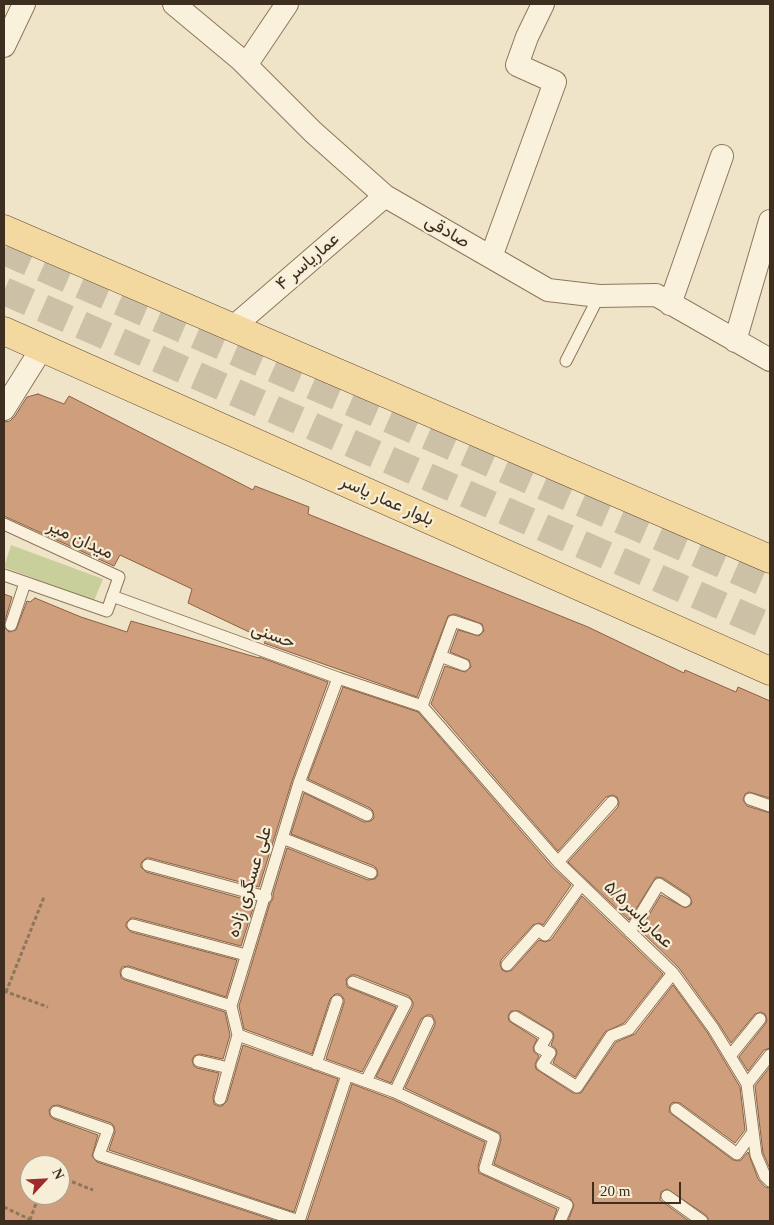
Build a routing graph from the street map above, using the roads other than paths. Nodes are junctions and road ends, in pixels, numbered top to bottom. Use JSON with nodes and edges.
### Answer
{"nodes":[{"id":1,"x":24,"y":4,"type":"edge"},
{"id":2,"x":174,"y":4,"type":"edge"},
{"id":3,"x":287,"y":4,"type":"edge"},
{"id":4,"x":543,"y":4,"type":"edge"},
{"id":5,"x":4,"y":46,"type":"edge"},
{"id":6,"x":246,"y":65,"type":"junction"},
{"id":7,"x":722,"y":156,"type":"dead end"},
{"id":8,"x":385,"y":196,"type":"junction"},
{"id":9,"x":770,"y":221,"type":"edge"},
{"id":10,"x":4,"y":229,"type":"edge"},
{"id":11,"x":491,"y":257,"type":"junction"},
{"id":12,"x":599,"y":296,"type":"junction"},
{"id":13,"x":670,"y":304,"type":"junction"},
{"id":14,"x":232,"y":328,"type":"junction"},
{"id":15,"x":4,"y":331,"type":"edge"},
{"id":16,"x":735,"y":341,"type":"junction"},
{"id":17,"x":42,"y":348,"type":"junction"},
{"id":18,"x":770,"y":360,"type":"edge"},
{"id":19,"x":566,"y":361,"type":"dead end"},
{"id":20,"x":4,"y":409,"type":"edge"},
{"id":21,"x":4,"y":524,"type":"edge"},
{"id":22,"x":770,"y":559,"type":"edge"},
{"id":23,"x":4,"y":575,"type":"edge"},
{"id":24,"x":25,"y":583,"type":"junction"},
{"id":25,"x":112,"y":596,"type":"junction"},
{"id":26,"x":11,"y":624,"type":"dead end"},
{"id":27,"x":477,"y":629,"type":"dead end"},
{"id":28,"x":440,"y":656,"type":"junction"},
{"id":29,"x":464,"y":665,"type":"dead end"},
{"id":30,"x":770,"y":671,"type":"edge"},
{"id":31,"x":338,"y":678,"type":"junction"},
{"id":32,"x":422,"y":706,"type":"junction"},
{"id":33,"x":299,"y":783,"type":"junction"},
{"id":34,"x":750,"y":800,"type":"dead end"},
{"id":35,"x":612,"y":802,"type":"dead end"},
{"id":36,"x":770,"y":806,"type":"edge"},
{"id":37,"x":367,"y":815,"type":"dead end"},
{"id":38,"x":282,"y":838,"type":"junction"},
{"id":39,"x":558,"y":862,"type":"junction"},
{"id":40,"x":148,"y":865,"type":"dead end"},
{"id":41,"x":371,"y":873,"type":"dead end"},
{"id":42,"x":581,"y":885,"type":"junction"},
{"id":43,"x":266,"y":897,"type":"junction"},
{"id":44,"x":684,"y":901,"type":"dead end"},
{"id":45,"x":133,"y":925,"type":"dead end"},
{"id":46,"x":630,"y":932,"type":"junction"},
{"id":47,"x":246,"y":955,"type":"junction"},
{"id":48,"x":507,"y":965,"type":"dead end"},
{"id":49,"x":127,"y":972,"type":"dead end"},
{"id":50,"x":673,"y":973,"type":"junction"},
{"id":51,"x":353,"y":982,"type":"dead end"},
{"id":52,"x":337,"y":1001,"type":"dead end"},
{"id":53,"x":231,"y":1006,"type":"junction"},
{"id":54,"x":514,"y":1017,"type":"dead end"},
{"id":55,"x":760,"y":1019,"type":"dead end"},
{"id":56,"x":428,"y":1022,"type":"dead end"},
{"id":57,"x":238,"y":1035,"type":"junction"},
{"id":58,"x":770,"y":1055,"type":"edge"},
{"id":59,"x":730,"y":1056,"type":"junction"},
{"id":60,"x":199,"y":1061,"type":"dead end"},
{"id":61,"x":316,"y":1064,"type":"junction"},
{"id":62,"x":229,"y":1068,"type":"junction"},
{"id":63,"x":347,"y":1075,"type":"junction"},
{"id":64,"x":366,"y":1082,"type":"junction"},
{"id":65,"x":747,"y":1084,"type":"junction"},
{"id":66,"x":395,"y":1092,"type":"junction"},
{"id":67,"x":220,"y":1099,"type":"dead end"},
{"id":68,"x":676,"y":1109,"type":"dead end"},
{"id":69,"x":56,"y":1112,"type":"dead end"},
{"id":70,"x":753,"y":1132,"type":"junction"},
{"id":71,"x":770,"y":1181,"type":"edge"},
{"id":72,"x":667,"y":1196,"type":"dead end"},
{"id":73,"x":299,"y":1221,"type":"edge"},
{"id":74,"x":560,"y":1221,"type":"edge"},
{"id":75,"x":702,"y":1221,"type":"edge"}],
"edges":[{"from":1,"to":5,"type":"street"},
{"from":2,"to":6,"type":"street","name":"صادقی"},
{"from":3,"to":6,"type":"street"},
{"from":4,"to":11,"type":"street"},
{"from":6,"to":8,"type":"street","name":"صادقی"},
{"from":7,"to":13,"type":"street"},
{"from":8,"to":11,"type":"street","name":"صادقی"},
{"from":8,"to":14,"type":"street","name":"عماریاسر ۴"},
{"from":9,"to":16,"type":"street"},
{"from":10,"to":14,"type":"main road"},
{"from":11,"to":12,"type":"street","name":"صادقی"},
{"from":12,"to":13,"type":"street","name":"صادقی"},
{"from":12,"to":19,"type":"lane"},
{"from":13,"to":16,"type":"street","name":"صادقی"},
{"from":14,"to":22,"type":"main road"},
{"from":15,"to":17,"type":"main road","name":"بلوار عمار یاسر"},
{"from":16,"to":18,"type":"street","name":"صادقی"},
{"from":17,"to":20,"type":"street"},
{"from":17,"to":30,"type":"main road","name":"بلوار عمار یاسر"},
{"from":21,"to":25,"type":"lane","name":"میدان میر"},
{"from":23,"to":24,"type":"lane"},
{"from":24,"to":25,"type":"lane"},
{"from":24,"to":26,"type":"lane"},
{"from":25,"to":31,"type":"lane","name":"حسنی"},
{"from":27,"to":28,"type":"lane"},
{"from":28,"to":29,"type":"lane"},
{"from":28,"to":32,"type":"lane"},
{"from":31,"to":32,"type":"lane","name":"حسنی"},
{"from":31,"to":33,"type":"lane","name":"علی عسگری زاده"},
{"from":32,"to":39,"type":"lane","name":"عماریاسر۵/۵"},
{"from":33,"to":37,"type":"lane"},
{"from":33,"to":38,"type":"lane","name":"علی عسگری زاده"},
{"from":34,"to":36,"type":"lane"},
{"from":35,"to":39,"type":"lane"},
{"from":38,"to":41,"type":"lane"},
{"from":38,"to":43,"type":"lane","name":"علی عسگری زاده"},
{"from":39,"to":42,"type":"lane","name":"عماریاسر۵/۵"},
{"from":40,"to":43,"type":"lane"},
{"from":42,"to":46,"type":"lane","name":"عماریاسر۵/۵"},
{"from":42,"to":48,"type":"lane"},
{"from":43,"to":47,"type":"lane","name":"علی عسگری زاده"},
{"from":44,"to":46,"type":"lane"},
{"from":45,"to":47,"type":"lane"},
{"from":46,"to":50,"type":"lane","name":"عماریاسر۵/۵"},
{"from":47,"to":53,"type":"lane","name":"علی عسگری زاده"},
{"from":49,"to":53,"type":"lane"},
{"from":50,"to":54,"type":"lane"},
{"from":50,"to":59,"type":"lane","name":"عماریاسر۵/۵"},
{"from":51,"to":64,"type":"lane"},
{"from":52,"to":61,"type":"lane"},
{"from":53,"to":57,"type":"lane","name":"علی عسگری زاده"},
{"from":55,"to":59,"type":"lane"},
{"from":56,"to":66,"type":"lane"},
{"from":57,"to":61,"type":"lane"},
{"from":57,"to":62,"type":"lane","name":"علی عسگری زاده"},
{"from":58,"to":65,"type":"lane"},
{"from":59,"to":65,"type":"lane","name":"عماریاسر۵/۵"},
{"from":60,"to":62,"type":"lane"},
{"from":61,"to":63,"type":"lane"},
{"from":62,"to":67,"type":"lane","name":"علی عسگری زاده"},
{"from":63,"to":64,"type":"lane"},
{"from":63,"to":73,"type":"lane"},
{"from":64,"to":66,"type":"lane"},
{"from":65,"to":70,"type":"lane","name":"عماریاسر۵/۵"},
{"from":66,"to":74,"type":"lane"},
{"from":68,"to":70,"type":"lane"},
{"from":69,"to":73,"type":"lane"},
{"from":70,"to":71,"type":"lane","name":"عماریاسر۵/۵"},
{"from":72,"to":75,"type":"lane"}]}
